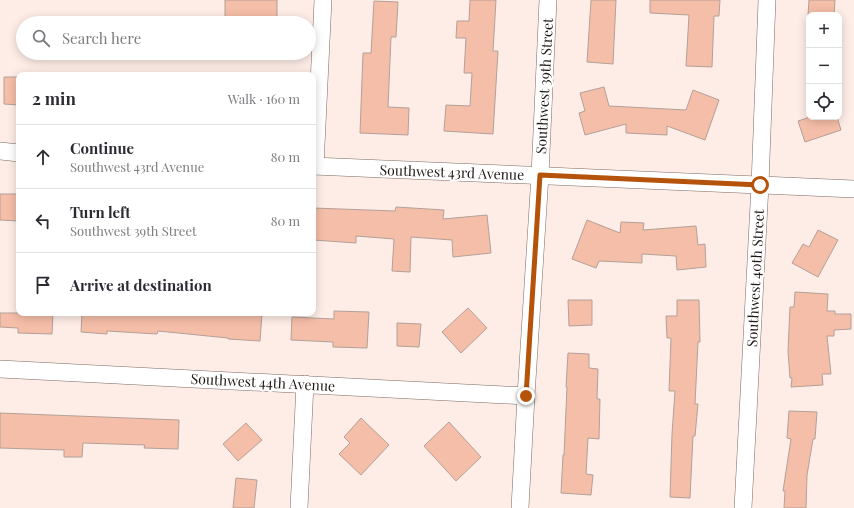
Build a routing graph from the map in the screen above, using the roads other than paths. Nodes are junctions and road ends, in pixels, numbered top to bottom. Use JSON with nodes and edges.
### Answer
{"nodes":[{"id":1,"x":323,"y":0,"type":"edge"},
{"id":2,"x":548,"y":0,"type":"edge"},
{"id":3,"x":767,"y":0,"type":"edge"},
{"id":4,"x":316,"y":129,"type":"edge"},
{"id":5,"x":0,"y":151,"type":"edge"},
{"id":6,"x":16,"y":153,"type":"edge"},
{"id":7,"x":316,"y":166,"type":"edge"},
{"id":8,"x":540,"y":175,"type":"junction"},
{"id":9,"x":760,"y":185,"type":"junction"},
{"id":10,"x":854,"y":189,"type":"edge"},
{"id":11,"x":0,"y":369,"type":"edge"},
{"id":12,"x":305,"y":384,"type":"junction"},
{"id":13,"x":526,"y":396,"type":"junction"},
{"id":14,"x":299,"y":508,"type":"edge"},
{"id":15,"x":520,"y":508,"type":"edge"},
{"id":16,"x":743,"y":508,"type":"edge"}],
"edges":[{"from":1,"to":4,"type":"street"},
{"from":2,"to":8,"type":"street","name":"Southwest 39th Street"},
{"from":3,"to":9,"type":"street","name":"Southwest 40th Street"},
{"from":5,"to":6,"type":"street"},
{"from":7,"to":8,"type":"street","name":"Southwest 43rd Avenue"},
{"from":8,"to":9,"type":"street","name":"Southwest 43rd Avenue"},
{"from":8,"to":13,"type":"street","name":"Southwest 39th Street"},
{"from":9,"to":10,"type":"street","name":"Southwest 43rd Avenue"},
{"from":9,"to":16,"type":"street","name":"Southwest 40th Street"},
{"from":11,"to":12,"type":"street","name":"Southwest 44th Avenue"},
{"from":12,"to":13,"type":"street","name":"Southwest 44th Avenue"},
{"from":12,"to":14,"type":"street"},
{"from":13,"to":15,"type":"street","name":"Southwest 39th Street"}]}
